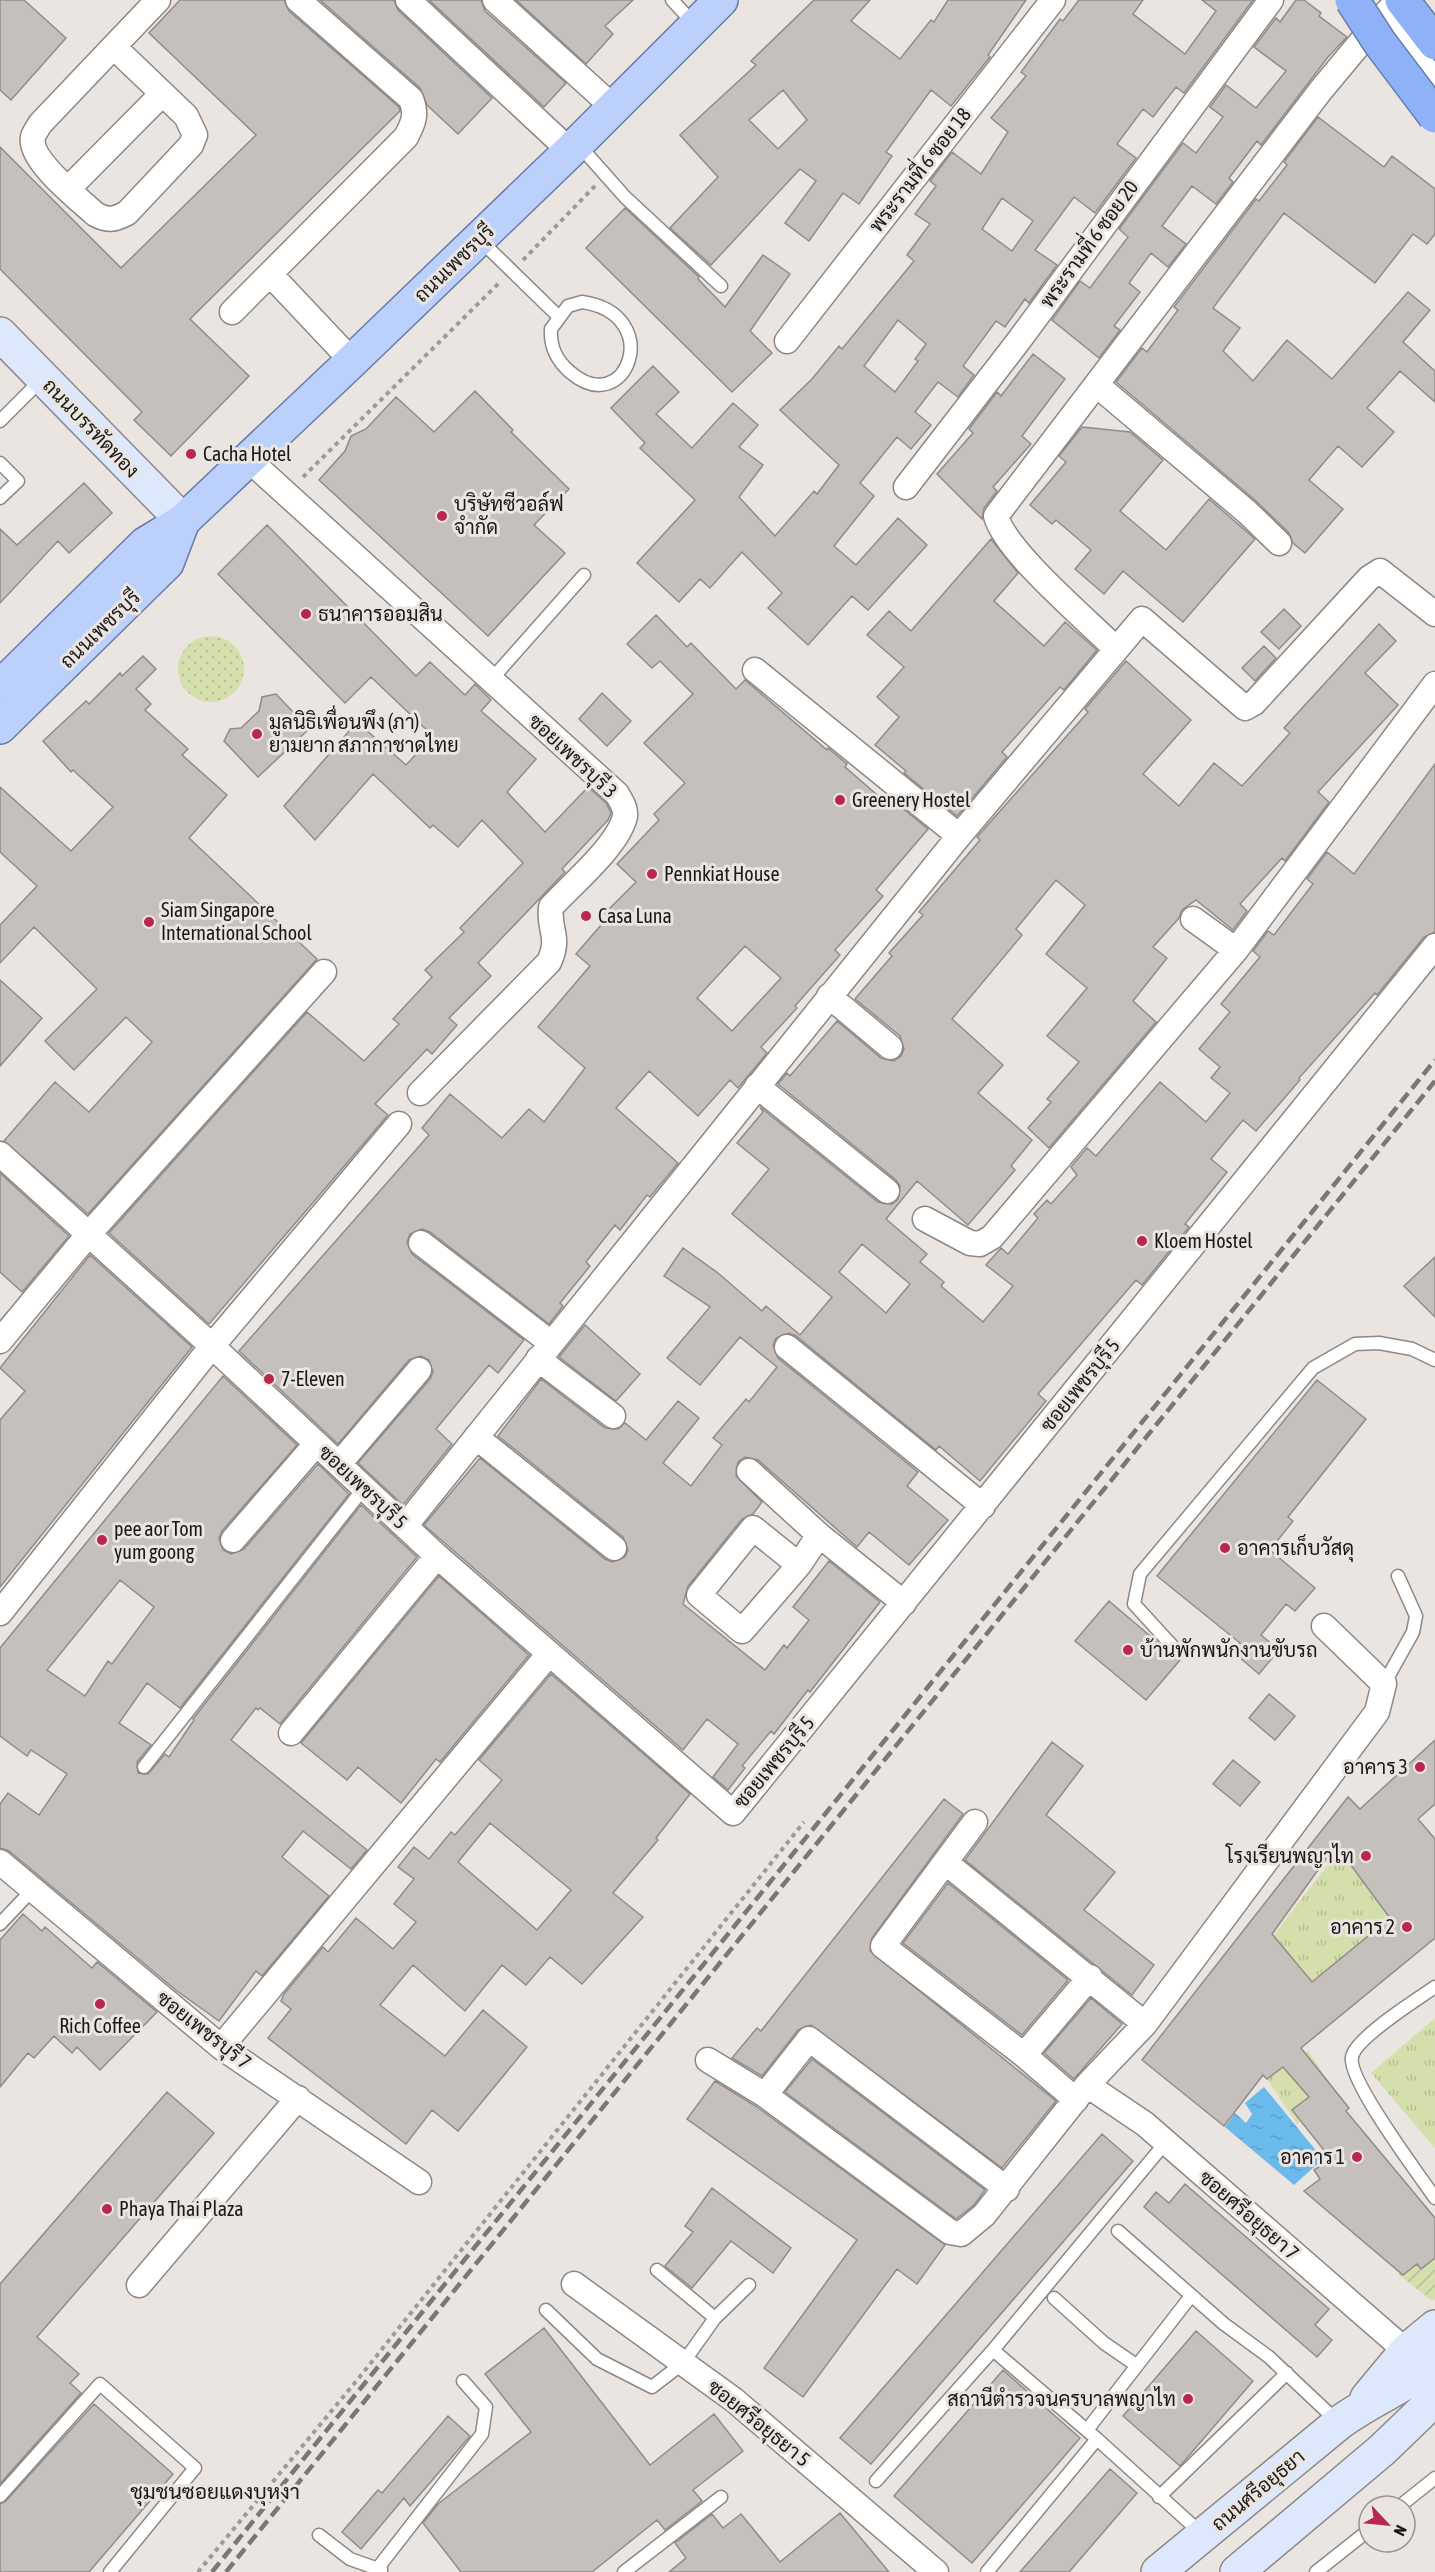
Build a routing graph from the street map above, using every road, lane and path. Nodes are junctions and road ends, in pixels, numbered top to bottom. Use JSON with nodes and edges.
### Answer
{"nodes":[{"id":1,"x":158,"y":0,"type":"edge"},
{"id":2,"x":298,"y":0,"type":"edge"},
{"id":3,"x":408,"y":0,"type":"edge"},
{"id":4,"x":495,"y":0,"type":"edge"},
{"id":5,"x":672,"y":0,"type":"edge"},
{"id":6,"x":721,"y":0,"type":"edge"},
{"id":7,"x":1053,"y":0,"type":"edge"},
{"id":8,"x":1271,"y":0,"type":"edge"},
{"id":9,"x":1352,"y":0,"type":"edge"},
{"id":10,"x":1394,"y":6,"type":"edge"},
{"id":11,"x":695,"y":25,"type":"junction"},
{"id":12,"x":1435,"y":42,"type":"edge"},
{"id":13,"x":115,"y":48,"type":"junction"},
{"id":14,"x":1435,"y":80,"type":"edge"},
{"id":15,"x":162,"y":94,"type":"junction"},
{"id":16,"x":613,"y":107,"type":"junction"},
{"id":17,"x":1435,"y":116,"type":"edge"},
{"id":18,"x":574,"y":147,"type":"junction"},
{"id":19,"x":599,"y":183,"type":"dead end"},
{"id":20,"x":68,"y":189,"type":"junction"},
{"id":21,"x":479,"y":239,"type":"junction"},
{"id":22,"x":511,"y":271,"type":"junction"},
{"id":23,"x":270,"y":274,"type":"junction"},
{"id":24,"x":721,"y":286,"type":"dead end"},
{"id":25,"x":232,"y":312,"type":"dead end"},
{"id":26,"x":558,"y":316,"type":"junction"},
{"id":27,"x":1,"y":337,"type":"edge"},
{"id":28,"x":787,"y":341,"type":"dead end"},
{"id":29,"x":352,"y":361,"type":"junction"},
{"id":30,"x":43,"y":378,"type":"junction"},
{"id":31,"x":1098,"y":386,"type":"junction"},
{"id":32,"x":0,"y":422,"type":"edge"},
{"id":33,"x":248,"y":459,"type":"junction"},
{"id":34,"x":0,"y":463,"type":"edge"},
{"id":35,"x":906,"y":487,"type":"dead end"},
{"id":36,"x":285,"y":495,"type":"junction"},
{"id":37,"x":0,"y":498,"type":"edge"},
{"id":38,"x":183,"y":521,"type":"junction"},
{"id":39,"x":1279,"y":543,"type":"dead end"},
{"id":40,"x":584,"y":575,"type":"dead end"},
{"id":41,"x":1435,"y":614,"type":"edge"},
{"id":42,"x":1116,"y":649,"type":"junction"},
{"id":43,"x":755,"y":670,"type":"dead end"},
{"id":44,"x":491,"y":680,"type":"junction"},
{"id":45,"x":1435,"y":684,"type":"edge"},
{"id":46,"x":0,"y":687,"type":"edge"},
{"id":47,"x":0,"y":727,"type":"edge"},
{"id":48,"x":959,"y":836,"type":"junction"},
{"id":49,"x":1193,"y":919,"type":"dead end"},
{"id":50,"x":1435,"y":946,"type":"edge"},
{"id":51,"x":1236,"y":950,"type":"junction"},
{"id":52,"x":324,"y":972,"type":"dead end"},
{"id":53,"x":829,"y":996,"type":"junction"},
{"id":54,"x":890,"y":1047,"type":"dead end"},
{"id":55,"x":757,"y":1086,"type":"junction"},
{"id":56,"x":420,"y":1093,"type":"dead end"},
{"id":57,"x":399,"y":1124,"type":"dead end"},
{"id":58,"x":0,"y":1154,"type":"edge"},
{"id":59,"x":887,"y":1191,"type":"dead end"},
{"id":60,"x":925,"y":1219,"type":"dead end"},
{"id":61,"x":88,"y":1235,"type":"junction"},
{"id":62,"x":421,"y":1243,"type":"dead end"},
{"id":63,"x":0,"y":1341,"type":"edge"},
{"id":64,"x":212,"y":1346,"type":"junction"},
{"id":65,"x":787,"y":1347,"type":"dead end"},
{"id":66,"x":544,"y":1351,"type":"junction"},
{"id":67,"x":1435,"y":1360,"type":"edge"},
{"id":68,"x":418,"y":1370,"type":"dead end"},
{"id":69,"x":613,"y":1416,"type":"dead end"},
{"id":70,"x":476,"y":1437,"type":"junction"},
{"id":71,"x":316,"y":1444,"type":"junction"},
{"id":72,"x":339,"y":1464,"type":"junction"},
{"id":73,"x":749,"y":1471,"type":"dead end"},
{"id":74,"x":364,"y":1488,"type":"junction"},
{"id":75,"x":982,"y":1506,"type":"junction"},
{"id":76,"x":405,"y":1526,"type":"junction"},
{"id":77,"x":819,"y":1534,"type":"junction"},
{"id":78,"x":233,"y":1540,"type":"dead end"},
{"id":79,"x":614,"y":1548,"type":"dead end"},
{"id":80,"x":437,"y":1556,"type":"junction"},
{"id":81,"x":799,"y":1566,"type":"dead end"},
{"id":82,"x":1398,"y":1576,"type":"dead end"},
{"id":83,"x":904,"y":1603,"type":"junction"},
{"id":84,"x":0,"y":1613,"type":"edge"},
{"id":85,"x":1324,"y":1626,"type":"dead end"},
{"id":86,"x":1178,"y":1651,"type":"dead end"},
{"id":87,"x":548,"y":1655,"type":"junction"},
{"id":88,"x":1384,"y":1684,"type":"junction"},
{"id":89,"x":291,"y":1733,"type":"dead end"},
{"id":90,"x":144,"y":1767,"type":"dead end"},
{"id":91,"x":804,"y":1822,"type":"dead end"},
{"id":92,"x":975,"y":1822,"type":"dead end"},
{"id":93,"x":0,"y":1862,"type":"edge"},
{"id":94,"x":945,"y":1862,"type":"junction"},
{"id":95,"x":33,"y":1888,"type":"junction"},
{"id":96,"x":0,"y":1924,"type":"edge"},
{"id":97,"x":1090,"y":1977,"type":"junction"},
{"id":98,"x":1435,"y":1987,"type":"edge"},
{"id":99,"x":1145,"y":2024,"type":"junction"},
{"id":100,"x":221,"y":2047,"type":"junction"},
{"id":101,"x":1024,"y":2055,"type":"junction"},
{"id":102,"x":708,"y":2060,"type":"dead end"},
{"id":103,"x":1081,"y":2092,"type":"junction"},
{"id":104,"x":765,"y":2095,"type":"junction"},
{"id":105,"x":298,"y":2098,"type":"junction"},
{"id":106,"x":1166,"y":2142,"type":"junction"},
{"id":107,"x":419,"y":2182,"type":"dead end"},
{"id":108,"x":1007,"y":2189,"type":"junction"},
{"id":109,"x":1435,"y":2198,"type":"edge"},
{"id":110,"x":1118,"y":2231,"type":"dead end"},
{"id":111,"x":657,"y":2270,"type":"dead end"},
{"id":112,"x":574,"y":2284,"type":"dead end"},
{"id":113,"x":139,"y":2285,"type":"dead end"},
{"id":114,"x":749,"y":2285,"type":"dead end"},
{"id":115,"x":1191,"y":2296,"type":"junction"},
{"id":116,"x":1054,"y":2298,"type":"dead end"},
{"id":117,"x":546,"y":2310,"type":"dead end"},
{"id":118,"x":714,"y":2318,"type":"junction"},
{"id":119,"x":1435,"y":2327,"type":"edge"},
{"id":120,"x":993,"y":2350,"type":"junction"},
{"id":121,"x":1420,"y":2357,"type":"edge"},
{"id":122,"x":683,"y":2363,"type":"junction"},
{"id":123,"x":1136,"y":2365,"type":"junction"},
{"id":124,"x":1287,"y":2373,"type":"junction"},
{"id":125,"x":463,"y":2381,"type":"dead end"},
{"id":126,"x":1435,"y":2399,"type":"edge"},
{"id":127,"x":1349,"y":2416,"type":"junction"},
{"id":128,"x":1435,"y":2423,"type":"edge"},
{"id":129,"x":1087,"y":2430,"type":"junction"},
{"id":130,"x":1097,"y":2439,"type":"junction"},
{"id":131,"x":1382,"y":2450,"type":"junction"},
{"id":132,"x":1435,"y":2478,"type":"edge"},
{"id":133,"x":876,"y":2481,"type":"dead end"},
{"id":134,"x":1415,"y":2494,"type":"edge"},
{"id":135,"x":0,"y":2496,"type":"edge"},
{"id":136,"x":721,"y":2497,"type":"dead end"},
{"id":137,"x":1159,"y":2497,"type":"junction"},
{"id":138,"x":320,"y":2535,"type":"dead end"},
{"id":139,"x":1203,"y":2535,"type":"junction"},
{"id":140,"x":1357,"y":2540,"type":"edge"},
{"id":141,"x":381,"y":2571,"type":"edge"},
{"id":142,"x":110,"y":2572,"type":"edge"},
{"id":143,"x":198,"y":2572,"type":"edge"},
{"id":144,"x":624,"y":2572,"type":"edge"},
{"id":145,"x":936,"y":2572,"type":"edge"},
{"id":146,"x":987,"y":2572,"type":"edge"},
{"id":147,"x":1158,"y":2572,"type":"edge"},
{"id":148,"x":1238,"y":2572,"type":"edge"},
{"id":149,"x":1316,"y":2572,"type":"edge"}],
"edges":[{"from":1,"to":13,"type":"street"},
{"from":2,"to":23,"type":"street"},
{"from":3,"to":18,"type":"street"},
{"from":4,"to":16,"type":"street"},
{"from":5,"to":11,"type":"lane"},
{"from":6,"to":11,"type":"main road","name":"ถนนเพชรบุรี"},
{"from":7,"to":28,"type":"street","name":"พระรามที่ 6 ซอย 18"},
{"from":8,"to":35,"type":"street","name":"พระรามที่ 6 ซอย 20"},
{"from":9,"to":17,"type":"highway","bridge":true},
{"from":10,"to":12,"type":"highway"},
{"from":10,"to":14,"type":"street"},
{"from":10,"to":31,"type":"street"},
{"from":11,"to":16,"type":"main road","name":"ถนนเพชรบุรี"},
{"from":13,"to":15,"type":"street"},
{"from":13,"to":20,"type":"street"},
{"from":15,"to":20,"type":"street"},
{"from":15,"to":20,"type":"street"},
{"from":16,"to":18,"type":"main road","name":"ถนนเพชรบุรี"},
{"from":18,"to":21,"type":"main road","name":"ถนนเพชรบุรี"},
{"from":18,"to":24,"type":"lane"},
{"from":19,"to":22,"type":"path"},
{"from":21,"to":22,"type":"lane"},
{"from":21,"to":29,"type":"main road","name":"ถนนเพชรบุรี"},
{"from":22,"to":26,"type":"lane"},
{"from":22,"to":36,"type":"path"},
{"from":23,"to":25,"type":"street"},
{"from":23,"to":29,"type":"street"},
{"from":26,"to":26,"type":"lane"},
{"from":27,"to":30,"type":"main road","name":"ถนนบรรทัดทอง"},
{"from":29,"to":33,"type":"main road","name":"ถนนเพชรบุรี"},
{"from":30,"to":32,"type":"lane"},
{"from":30,"to":38,"type":"main road","name":"ถนนบรรทัดทอง"},
{"from":31,"to":39,"type":"street"},
{"from":31,"to":42,"type":"street"},
{"from":33,"to":36,"type":"street","name":"ซอยเพชรบุรี 3"},
{"from":33,"to":38,"type":"main road","name":"ถนนเพชรบุรี"},
{"from":34,"to":37,"type":"lane"},
{"from":36,"to":44,"type":"street","name":"ซอยเพชรบุรี 3"},
{"from":38,"to":46,"type":"main road","name":"ถนนเพชรบุรี"},
{"from":38,"to":47,"type":"main road","name":"ถนนเพชรบุรี"},
{"from":40,"to":44,"type":"lane"},
{"from":41,"to":42,"type":"street"},
{"from":42,"to":48,"type":"street"},
{"from":43,"to":48,"type":"street"},
{"from":44,"to":56,"type":"street","name":"ซอยเพชรบุรี 3"},
{"from":45,"to":51,"type":"street"},
{"from":48,"to":53,"type":"street"},
{"from":49,"to":51,"type":"street"},
{"from":50,"to":75,"type":"street","name":"ซอยเพชรบุรี 5"},
{"from":51,"to":60,"type":"street"},
{"from":52,"to":61,"type":"street"},
{"from":53,"to":54,"type":"street"},
{"from":53,"to":55,"type":"street"},
{"from":55,"to":59,"type":"street"},
{"from":55,"to":66,"type":"street"},
{"from":57,"to":64,"type":"street"},
{"from":58,"to":61,"type":"street","name":"ซอยเพชรบุรี 5"},
{"from":61,"to":63,"type":"street"},
{"from":61,"to":64,"type":"street","name":"ซอยเพชรบุรี 5"},
{"from":62,"to":66,"type":"street"},
{"from":64,"to":71,"type":"street","name":"ซอยเพชรบุรี 5"},
{"from":64,"to":84,"type":"street"},
{"from":65,"to":75,"type":"street"},
{"from":66,"to":69,"type":"street"},
{"from":66,"to":70,"type":"street"},
{"from":67,"to":86,"type":"lane"},
{"from":68,"to":72,"type":"street"},
{"from":70,"to":76,"type":"street"},
{"from":70,"to":79,"type":"street"},
{"from":71,"to":72,"type":"street","name":"ซอยเพชรบุรี 5"},
{"from":71,"to":78,"type":"street"},
{"from":72,"to":74,"type":"street","name":"ซอยเพชรบุรี 5"},
{"from":73,"to":77,"type":"street"},
{"from":74,"to":76,"type":"street","name":"ซอยเพชรบุรี 5"},
{"from":74,"to":90,"type":"lane"},
{"from":75,"to":83,"type":"street","name":"ซอยเพชรบุรี 5"},
{"from":76,"to":80,"type":"street","name":"ซอยเพชรบุรี 5"},
{"from":77,"to":81,"type":"street"},
{"from":77,"to":83,"type":"street"},
{"from":80,"to":87,"type":"street","name":"ซอยเพชรบุรี 5"},
{"from":80,"to":89,"type":"street"},
{"from":82,"to":88,"type":"lane"},
{"from":83,"to":87,"type":"street","name":"ซอยเพชรบุรี 5"},
{"from":85,"to":88,"type":"street"},
{"from":87,"to":100,"type":"street"},
{"from":88,"to":99,"type":"street"},
{"from":91,"to":143,"type":"path"},
{"from":92,"to":94,"type":"street"},
{"from":93,"to":95,"type":"street","name":"ซอยเพชรบุรี 7"},
{"from":94,"to":97,"type":"street"},
{"from":94,"to":101,"type":"street","name":"ซอยศรีอยุธยา 7"},
{"from":95,"to":96,"type":"lane"},
{"from":95,"to":100,"type":"street","name":"ซอยเพชรบุรี 7"},
{"from":97,"to":99,"type":"street"},
{"from":97,"to":101,"type":"street"},
{"from":98,"to":109,"type":"lane"},
{"from":99,"to":103,"type":"street"},
{"from":100,"to":105,"type":"street","name":"ซอยเพชรบุรี 7"},
{"from":101,"to":103,"type":"street","name":"ซอยศรีอยุธยา 7"},
{"from":102,"to":104,"type":"street"},
{"from":103,"to":106,"type":"street","name":"ซอยศรีอยุธยา 7"},
{"from":103,"to":108,"type":"street"},
{"from":104,"to":108,"type":"street"},
{"from":104,"to":108,"type":"street"},
{"from":105,"to":107,"type":"street","name":"ซอยเพชรบุรี 7"},
{"from":105,"to":113,"type":"street"},
{"from":106,"to":120,"type":"lane"},
{"from":106,"to":121,"type":"street","name":"ซอยศรีอยุธยา 7"},
{"from":110,"to":115,"type":"lane"},
{"from":111,"to":118,"type":"lane"},
{"from":112,"to":122,"type":"street","name":"ซอยศรีอยุธยา 5"},
{"from":114,"to":118,"type":"lane"},
{"from":115,"to":123,"type":"lane"},
{"from":115,"to":124,"type":"lane"},
{"from":116,"to":123,"type":"lane"},
{"from":117,"to":122,"type":"lane"},
{"from":118,"to":122,"type":"lane"},
{"from":119,"to":121,"type":"main road","name":"ถนนศรีอยุธยา"},
{"from":120,"to":129,"type":"lane"},
{"from":120,"to":133,"type":"lane"},
{"from":121,"to":127,"type":"main road","name":"ถนนศรีอยุธยา"},
{"from":122,"to":145,"type":"street","name":"ซอยศรีอยุธยา 5"},
{"from":123,"to":129,"type":"lane"},
{"from":124,"to":127,"type":"lane"},
{"from":124,"to":137,"type":"lane"},
{"from":125,"to":141,"type":"lane"},
{"from":126,"to":131,"type":"main road"},
{"from":127,"to":139,"type":"main road","name":"ถนนศรีอยุธยา"},
{"from":128,"to":131,"type":"main road"},
{"from":129,"to":130,"type":"lane"},
{"from":130,"to":137,"type":"lane"},
{"from":130,"to":146,"type":"lane"},
{"from":131,"to":148,"type":"main road"},
{"from":132,"to":134,"type":"lane"},
{"from":135,"to":142,"type":"lane"},
{"from":136,"to":144,"type":"lane"},
{"from":137,"to":139,"type":"lane"},
{"from":138,"to":141,"type":"lane"},
{"from":139,"to":147,"type":"main road","name":"ถนนศรีอยุธยา"},
{"from":140,"to":149,"type":"lane"}]}
